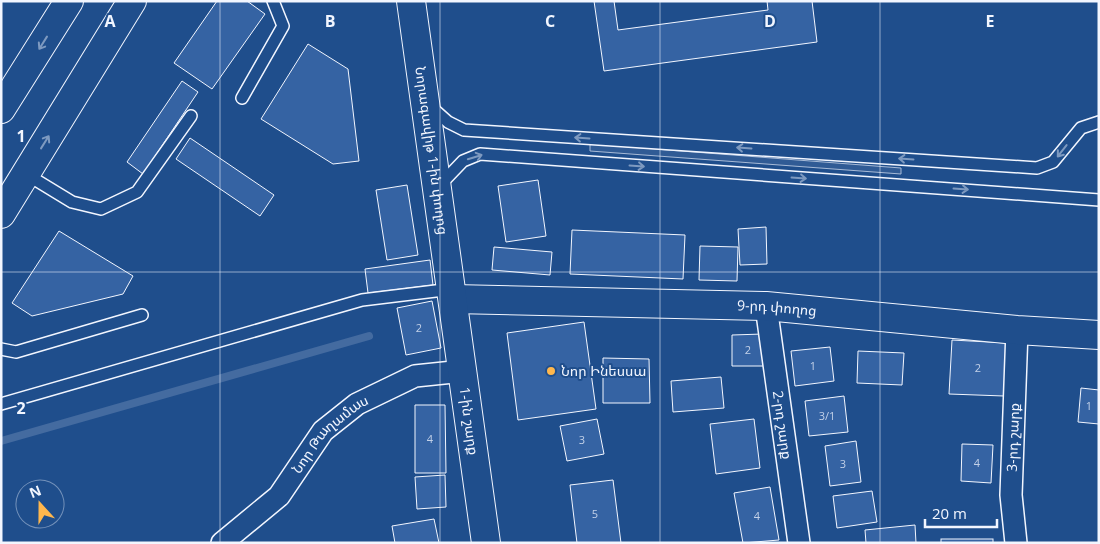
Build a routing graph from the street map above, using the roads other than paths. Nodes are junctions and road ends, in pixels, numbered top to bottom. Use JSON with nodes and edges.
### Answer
{"nodes":[{"id":1,"x":69,"y":1,"type":"edge"},
{"id":2,"x":132,"y":1,"type":"edge"},
{"id":3,"x":273,"y":1,"type":"edge"},
{"id":4,"x":411,"y":1,"type":"edge"},
{"id":5,"x":242,"y":98,"type":"dead end"},
{"id":6,"x":426,"y":102,"type":"junction"},
{"id":7,"x":1,"y":109,"type":"edge"},
{"id":8,"x":191,"y":116,"type":"dead end"},
{"id":9,"x":1099,"y":122,"type":"edge"},
{"id":10,"x":26,"y":174,"type":"junction"},
{"id":11,"x":438,"y":187,"type":"junction"},
{"id":12,"x":1099,"y":200,"type":"edge"},
{"id":13,"x":1,"y":214,"type":"edge"},
{"id":14,"x":453,"y":294,"type":"junction"},
{"id":15,"x":766,"y":306,"type":"junction"},
{"id":16,"x":142,"y":315,"type":"dead end"},
{"id":17,"x":1017,"y":330,"type":"junction"},
{"id":18,"x":1099,"y":335,"type":"edge"},
{"id":19,"x":1,"y":349,"type":"edge"},
{"id":20,"x":463,"y":371,"type":"junction"},
{"id":21,"x":1,"y":404,"type":"edge"},
{"id":22,"x":222,"y":543,"type":"edge"},
{"id":23,"x":486,"y":543,"type":"edge"},
{"id":24,"x":799,"y":543,"type":"edge"},
{"id":25,"x":1016,"y":543,"type":"edge"}],
"edges":[{"from":1,"to":7,"type":"main road","one_way":true},
{"from":10,"to":2,"type":"main road","one_way":true},
{"from":3,"to":5,"type":"lane"},
{"from":4,"to":6,"type":"main road","name":"Նորագավիթ 1-ին փողոց"},
{"from":9,"to":6,"type":"lane","one_way":true},
{"from":6,"to":11,"type":"main road","name":"Նորագավիթ 1-ին փողոց"},
{"from":8,"to":10,"type":"lane"},
{"from":10,"to":13,"type":"main road"},
{"from":11,"to":12,"type":"lane","one_way":true},
{"from":11,"to":14,"type":"main road","name":"Նորագավիթ 1-ին փողոց"},
{"from":14,"to":15,"type":"main road","name":"9-րդ փողոց"},
{"from":14,"to":20,"type":"main road","name":"1-ին շարք"},
{"from":14,"to":21,"type":"lane"},
{"from":15,"to":17,"type":"main road","name":"9-րդ փողոց"},
{"from":15,"to":24,"type":"street","name":"2-րդ շարք"},
{"from":16,"to":19,"type":"lane"},
{"from":17,"to":18,"type":"main road","name":"9-րդ փողոց"},
{"from":17,"to":25,"type":"street","name":"3-րդ շարք"},
{"from":20,"to":22,"type":"street","name":"Նոր Թաղամաս"},
{"from":20,"to":23,"type":"main road","name":"1-ին շարք"}]}
